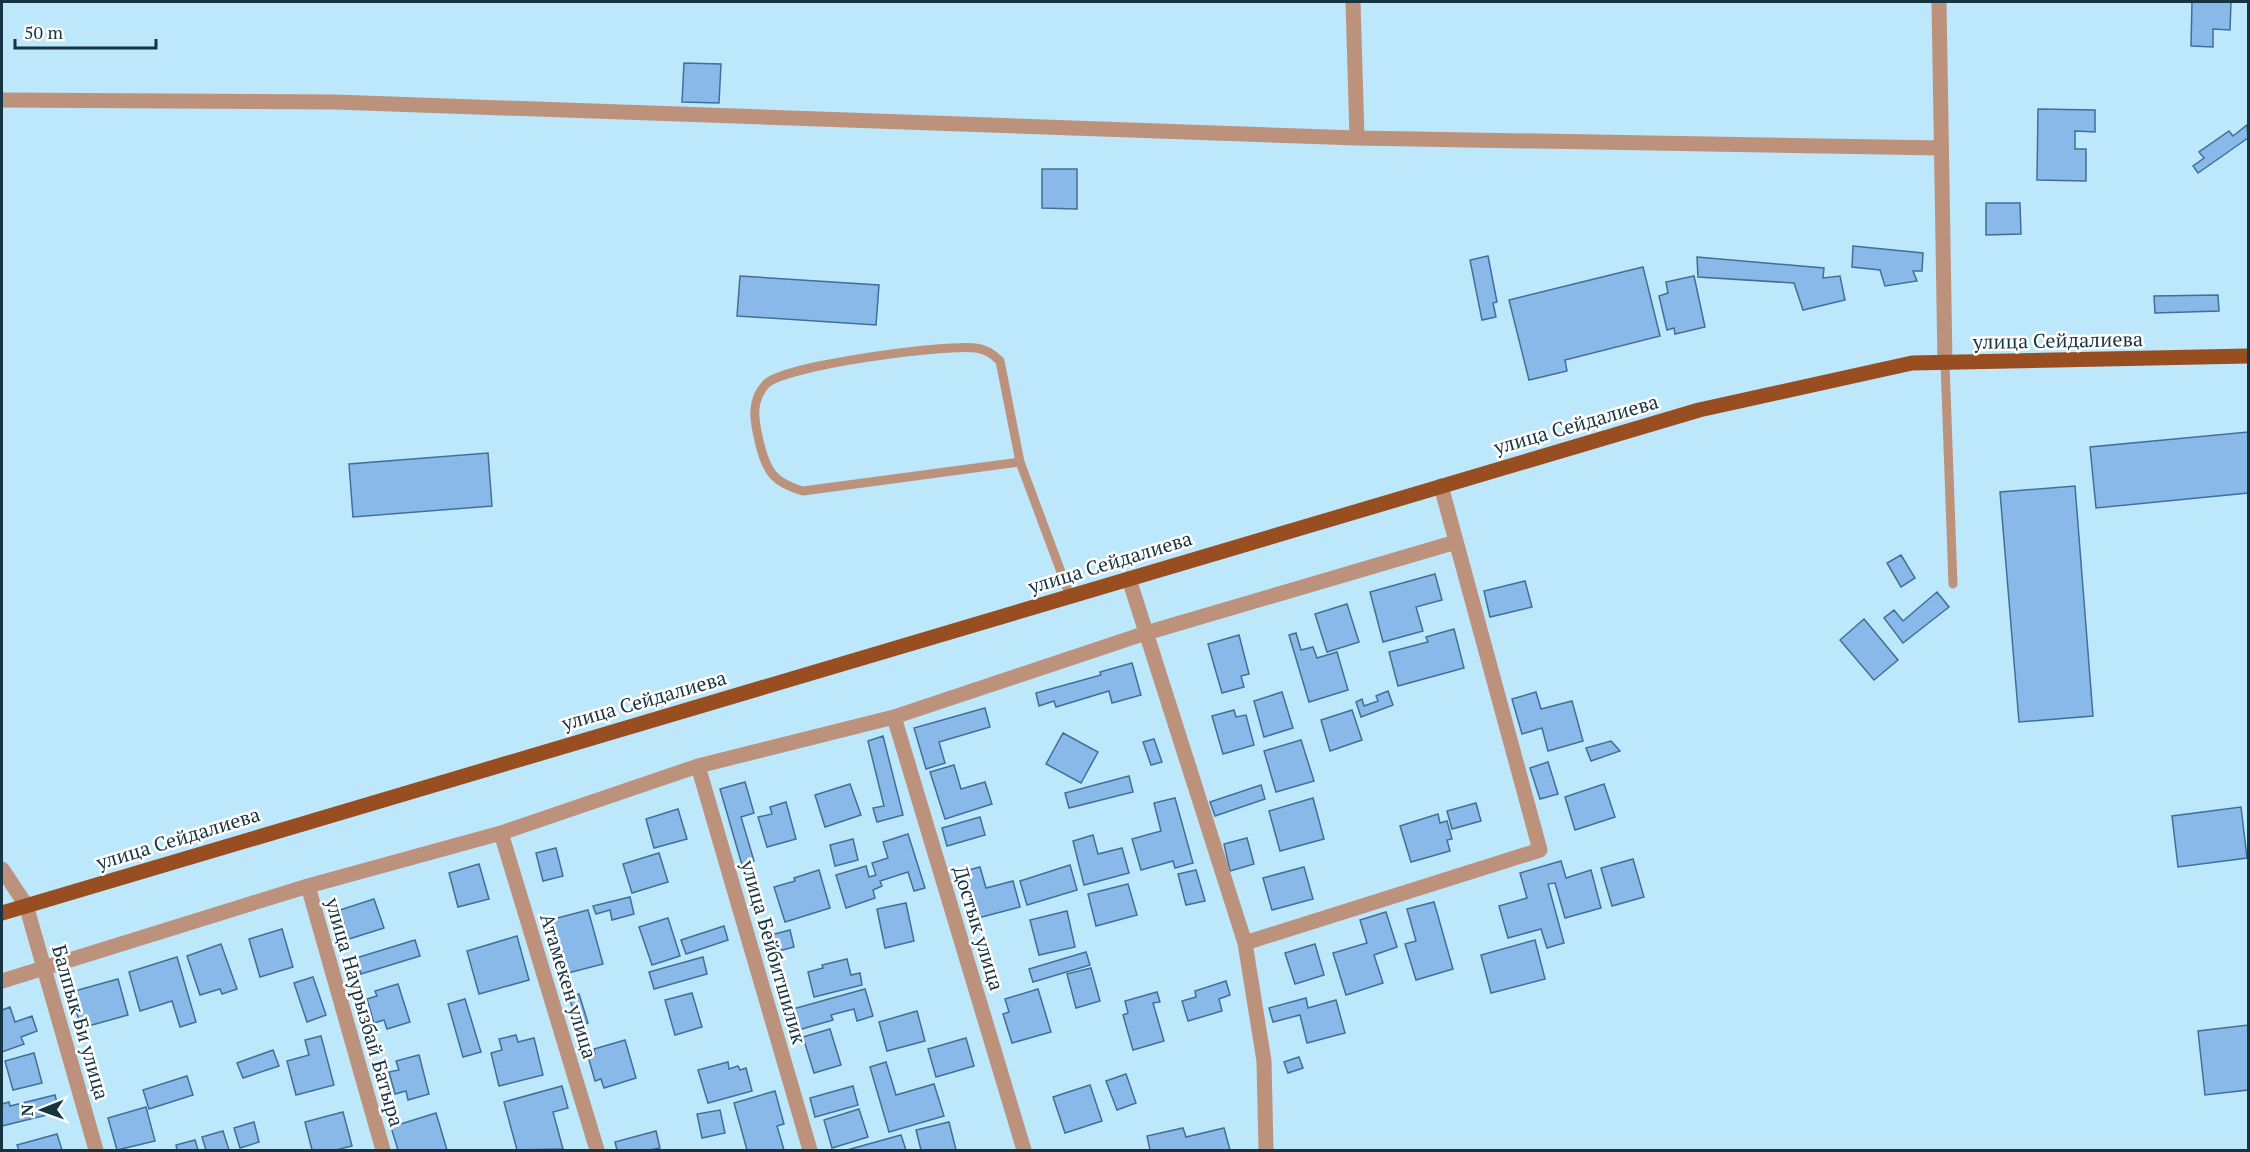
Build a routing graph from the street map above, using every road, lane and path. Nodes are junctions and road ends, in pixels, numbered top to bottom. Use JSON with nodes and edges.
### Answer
{"nodes":[{"id":1,"x":1353,"y":2,"type":"edge"},
{"id":2,"x":1939,"y":2,"type":"edge"},
{"id":3,"x":2,"y":100,"type":"edge"},
{"id":4,"x":1357,"y":138,"type":"junction"},
{"id":5,"x":1941,"y":148,"type":"junction"},
{"id":6,"x":2248,"y":356,"type":"edge"},
{"id":7,"x":1945,"y":363,"type":"junction"},
{"id":8,"x":1020,"y":462,"type":"junction"},
{"id":9,"x":1441,"y":486,"type":"junction"},
{"id":10,"x":1456,"y":542,"type":"junction"},
{"id":11,"x":1129,"y":579,"type":"junction"},
{"id":12,"x":1953,"y":584,"type":"dead end"},
{"id":13,"x":1070,"y":596,"type":"junction"},
{"id":14,"x":1146,"y":633,"type":"junction"},
{"id":15,"x":894,"y":717,"type":"junction"},
{"id":16,"x":698,"y":766,"type":"junction"},
{"id":17,"x":501,"y":833,"type":"junction"},
{"id":18,"x":2,"y":869,"type":"edge"},
{"id":19,"x":308,"y":886,"type":"junction"},
{"id":20,"x":26,"y":905,"type":"junction"},
{"id":21,"x":2,"y":913,"type":"edge"},
{"id":22,"x":1245,"y":943,"type":"junction"},
{"id":23,"x":45,"y":969,"type":"junction"},
{"id":24,"x":2,"y":981,"type":"edge"},
{"id":25,"x":96,"y":1150,"type":"edge"},
{"id":26,"x":383,"y":1150,"type":"edge"},
{"id":27,"x":597,"y":1150,"type":"edge"},
{"id":28,"x":810,"y":1150,"type":"edge"},
{"id":29,"x":1024,"y":1150,"type":"edge"},
{"id":30,"x":1266,"y":1150,"type":"edge"}],
"edges":[{"from":1,"to":4,"type":"street"},
{"from":2,"to":5,"type":"street"},
{"from":3,"to":4,"type":"street"},
{"from":4,"to":5,"type":"street"},
{"from":5,"to":7,"type":"street"},
{"from":6,"to":7,"type":"main road","name":"улица Сейдалиева"},
{"from":7,"to":9,"type":"main road","name":"улица Сейдалиева"},
{"from":7,"to":12,"type":"lane"},
{"from":8,"to":8,"type":"lane"},
{"from":8,"to":13,"type":"lane"},
{"from":9,"to":10,"type":"street"},
{"from":9,"to":11,"type":"main road","name":"улица Сейдалиева"},
{"from":10,"to":14,"type":"street"},
{"from":10,"to":22,"type":"street"},
{"from":11,"to":13,"type":"main road","name":"улица Сейдалиева"},
{"from":11,"to":14,"type":"street"},
{"from":13,"to":20,"type":"main road","name":"улица Сейдалиева"},
{"from":14,"to":15,"type":"street"},
{"from":14,"to":22,"type":"street"},
{"from":15,"to":16,"type":"street"},
{"from":15,"to":29,"type":"street","name":"Достык улица"},
{"from":16,"to":17,"type":"street"},
{"from":16,"to":28,"type":"street","name":"улица Бейбитшилик"},
{"from":17,"to":19,"type":"street"},
{"from":17,"to":27,"type":"street","name":"Атамекен улица"},
{"from":18,"to":20,"type":"street","name":"Балпык Би улица"},
{"from":19,"to":23,"type":"street"},
{"from":19,"to":26,"type":"street","name":"улица Наурызбай Батыра"},
{"from":20,"to":21,"type":"main road","name":"улица Сейдалиева"},
{"from":20,"to":23,"type":"street","name":"Балпык Би улица"},
{"from":22,"to":30,"type":"street"},
{"from":23,"to":24,"type":"street"},
{"from":23,"to":25,"type":"street","name":"Балпык Би улица"}]}
